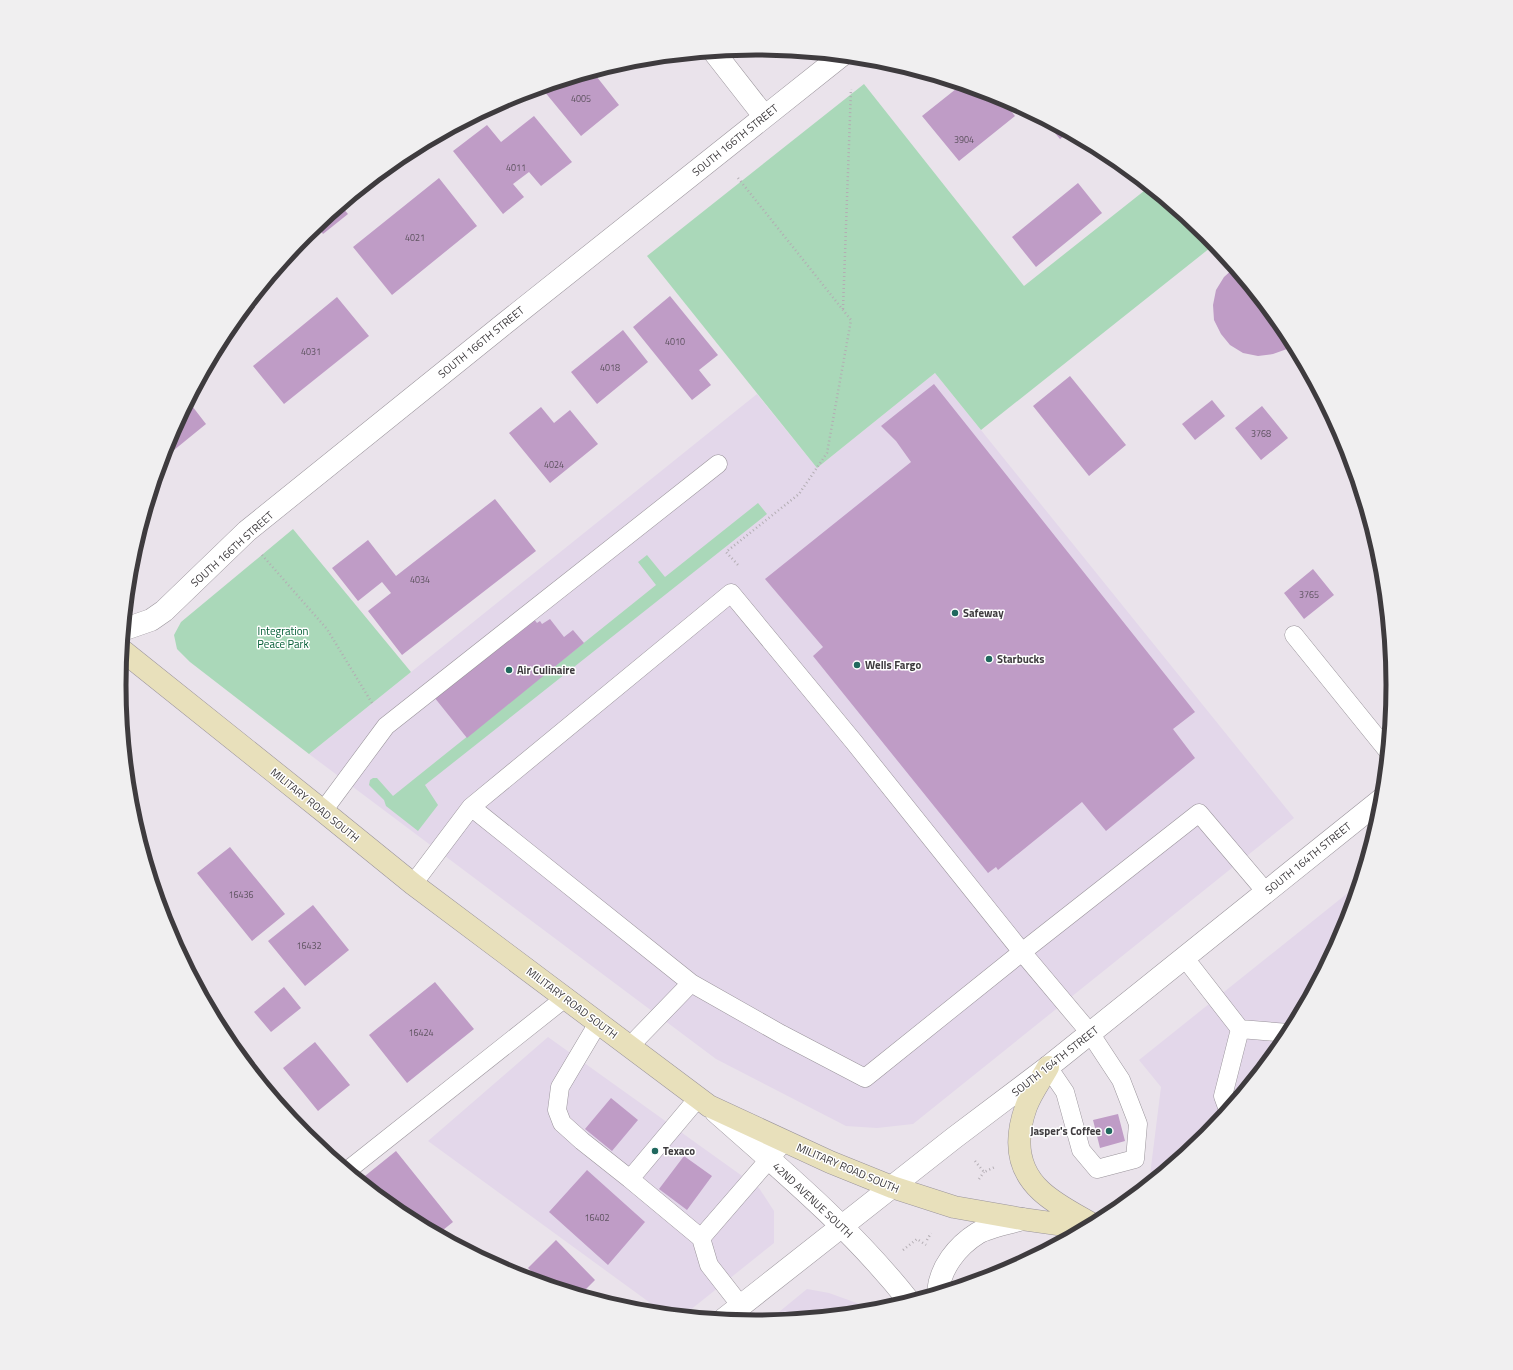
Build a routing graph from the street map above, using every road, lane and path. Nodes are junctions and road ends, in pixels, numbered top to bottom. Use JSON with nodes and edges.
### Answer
{"nodes":[{"id":1,"x":717,"y":56,"type":"edge"},
{"id":2,"x":836,"y":60,"type":"edge"},
{"id":3,"x":851,"y":89,"type":"dead end"},
{"id":4,"x":764,"y":116,"type":"junction"},
{"id":5,"x":738,"y":178,"type":"dead end"},
{"id":6,"x":842,"y":309,"type":"junction"},
{"id":7,"x":718,"y":464,"type":"dead end"},
{"id":8,"x":258,"y":550,"type":"dead end"},
{"id":9,"x":738,"y":566,"type":"dead end"},
{"id":10,"x":130,"y":627,"type":"edge"},
{"id":11,"x":1294,"y":635,"type":"dead end"},
{"id":12,"x":127,"y":656,"type":"edge"},
{"id":13,"x":386,"y":726,"type":"junction"},
{"id":14,"x":1383,"y":745,"type":"edge"},
{"id":15,"x":1375,"y":805,"type":"edge"},
{"id":16,"x":471,"y":807,"type":"junction"},
{"id":17,"x":323,"y":811,"type":"junction"},
{"id":18,"x":413,"y":884,"type":"junction"},
{"id":19,"x":1266,"y":892,"type":"junction"},
{"id":20,"x":1022,"y":952,"type":"junction"},
{"id":21,"x":1184,"y":958,"type":"junction"},
{"id":22,"x":691,"y":983,"type":"junction"},
{"id":23,"x":565,"y":998,"type":"junction"},
{"id":24,"x":598,"y":1023,"type":"junction"},
{"id":25,"x":1240,"y":1029,"type":"junction"},
{"id":26,"x":1282,"y":1032,"type":"edge"},
{"id":27,"x":1090,"y":1033,"type":"junction"},
{"id":28,"x":630,"y":1046,"type":"junction"},
{"id":29,"x":1048,"y":1067,"type":"junction"},
{"id":30,"x":703,"y":1102,"type":"junction"},
{"id":31,"x":1226,"y":1104,"type":"edge"},
{"id":32,"x":785,"y":1141,"type":"junction"},
{"id":33,"x":770,"y":1159,"type":"junction"},
{"id":34,"x":975,"y":1161,"type":"dead end"},
{"id":35,"x":998,"y":1165,"type":"dead end"},
{"id":36,"x":351,"y":1167,"type":"edge"},
{"id":37,"x":984,"y":1172,"type":"junction"},
{"id":38,"x":630,"y":1179,"type":"junction"},
{"id":39,"x":979,"y":1179,"type":"dead end"},
{"id":40,"x":892,"y":1187,"type":"junction"},
{"id":41,"x":1022,"y":1219,"type":"junction"},
{"id":42,"x":1087,"y":1221,"type":"edge"},
{"id":43,"x":842,"y":1226,"type":"junction"},
{"id":44,"x":1078,"y":1227,"type":"edge"},
{"id":45,"x":701,"y":1238,"type":"junction"},
{"id":46,"x":930,"y":1247,"type":"dead end"},
{"id":47,"x":903,"y":1250,"type":"dead end"},
{"id":48,"x":938,"y":1288,"type":"edge"},
{"id":49,"x":907,"y":1297,"type":"edge"},
{"id":50,"x":732,"y":1312,"type":"edge"}],
"edges":[{"from":1,"to":4,"type":"street"},
{"from":2,"to":4,"type":"street","name":"SOUTH 166TH STREET"},
{"from":3,"to":6,"type":"path"},
{"from":4,"to":10,"type":"street","name":"SOUTH 166TH STREET"},
{"from":5,"to":6,"type":"path"},
{"from":6,"to":9,"type":"path"},
{"from":7,"to":13,"type":"lane"},
{"from":8,"to":13,"type":"path"},
{"from":11,"to":14,"type":"lane"},
{"from":12,"to":17,"type":"main road","name":"MILITARY ROAD SOUTH"},
{"from":13,"to":17,"type":"lane"},
{"from":15,"to":19,"type":"street","name":"SOUTH 164TH STREET"},
{"from":16,"to":18,"type":"lane"},
{"from":16,"to":20,"type":"lane"},
{"from":16,"to":22,"type":"lane"},
{"from":17,"to":18,"type":"main road","name":"MILITARY ROAD SOUTH"},
{"from":18,"to":23,"type":"main road","name":"MILITARY ROAD SOUTH"},
{"from":19,"to":20,"type":"lane"},
{"from":19,"to":21,"type":"street","name":"SOUTH 164TH STREET"},
{"from":20,"to":22,"type":"lane"},
{"from":20,"to":27,"type":"lane"},
{"from":21,"to":25,"type":"lane"},
{"from":21,"to":27,"type":"street","name":"SOUTH 164TH STREET"},
{"from":22,"to":28,"type":"lane"},
{"from":23,"to":24,"type":"main road","name":"MILITARY ROAD SOUTH"},
{"from":23,"to":36,"type":"lane"},
{"from":24,"to":28,"type":"main road","name":"MILITARY ROAD SOUTH"},
{"from":24,"to":38,"type":"lane"},
{"from":25,"to":26,"type":"lane"},
{"from":25,"to":31,"type":"lane"},
{"from":27,"to":29,"type":"street","name":"SOUTH 164TH STREET"},
{"from":27,"to":29,"type":"lane"},
{"from":28,"to":30,"type":"main road","name":"MILITARY ROAD SOUTH"},
{"from":29,"to":40,"type":"street","name":"SOUTH 164TH STREET"},
{"from":29,"to":42,"type":"main road"},
{"from":30,"to":32,"type":"main road","name":"MILITARY ROAD SOUTH"},
{"from":30,"to":33,"type":"street","name":"42ND AVENUE SOUTH"},
{"from":30,"to":38,"type":"lane"},
{"from":32,"to":33,"type":"lane"},
{"from":32,"to":40,"type":"main road","name":"MILITARY ROAD SOUTH"},
{"from":33,"to":43,"type":"street","name":"42ND AVENUE SOUTH"},
{"from":33,"to":45,"type":"lane"},
{"from":34,"to":37,"type":"path"},
{"from":35,"to":37,"type":"path"},
{"from":37,"to":39,"type":"path"},
{"from":38,"to":45,"type":"lane"},
{"from":40,"to":41,"type":"main road","name":"MILITARY ROAD SOUTH"},
{"from":40,"to":43,"type":"street","name":"SOUTH 164TH STREET"},
{"from":41,"to":44,"type":"main road","name":"MILITARY ROAD SOUTH"},
{"from":41,"to":48,"type":"street"},
{"from":43,"to":49,"type":"street","name":"42ND AVENUE SOUTH"},
{"from":43,"to":50,"type":"street","name":"SOUTH 164TH STREET"},
{"from":45,"to":50,"type":"lane"},
{"from":46,"to":47,"type":"path"}]}
